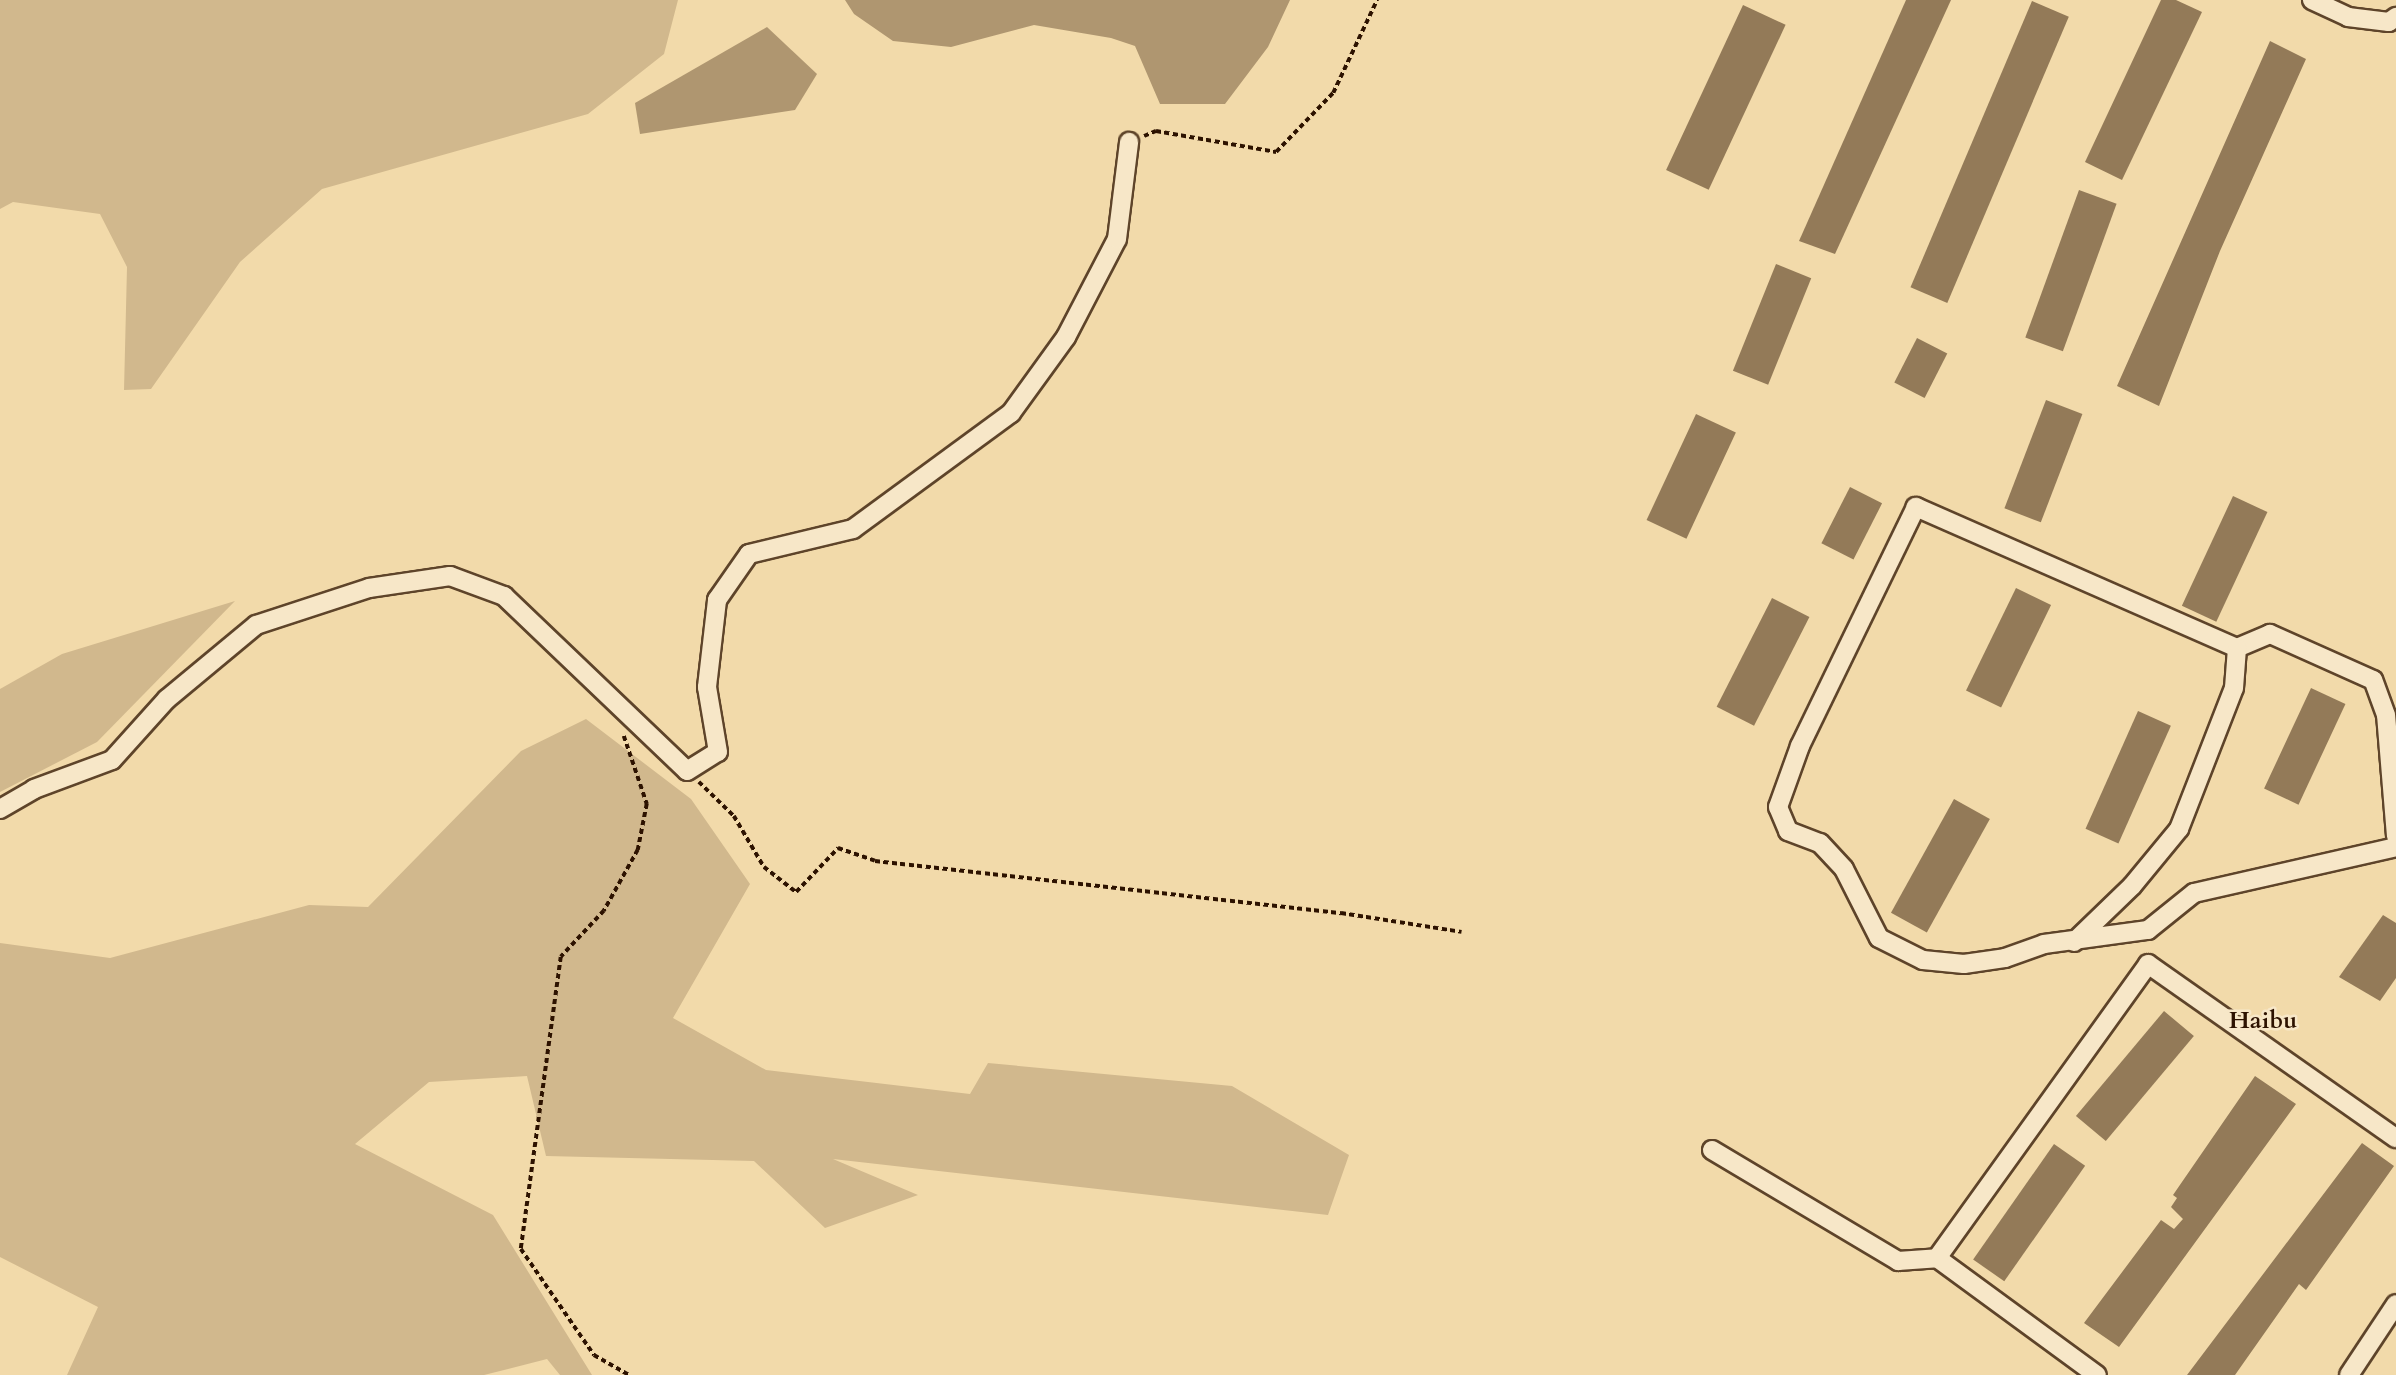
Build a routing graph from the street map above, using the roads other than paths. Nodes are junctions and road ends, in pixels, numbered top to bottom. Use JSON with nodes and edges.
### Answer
{"nodes":[{"id":1,"x":2312,"y":0,"type":"edge"},
{"id":2,"x":2396,"y":17,"type":"edge"},
{"id":3,"x":1129,"y":142,"type":"road end"},
{"id":4,"x":2237,"y":648,"type":"junction"},
{"id":5,"x":0,"y":808,"type":"edge"},
{"id":6,"x":2396,"y":836,"type":"edge"},
{"id":7,"x":2396,"y":847,"type":"edge"},
{"id":8,"x":2074,"y":942,"type":"junction"},
{"id":9,"x":2396,"y":1138,"type":"edge"},
{"id":10,"x":1712,"y":1150,"type":"dead end"},
{"id":11,"x":1937,"y":1258,"type":"junction"},
{"id":12,"x":2396,"y":1304,"type":"edge"},
{"id":13,"x":2097,"y":1375,"type":"edge"},
{"id":14,"x":2349,"y":1375,"type":"edge"}],
"edges":[{"from":1,"to":2,"type":"street"},
{"from":3,"to":5,"type":"street"},
{"from":4,"to":6,"type":"street"},
{"from":4,"to":8,"type":"street"},
{"from":4,"to":8,"type":"street"},
{"from":7,"to":8,"type":"street"},
{"from":9,"to":11,"type":"street"},
{"from":10,"to":11,"type":"street"},
{"from":11,"to":13,"type":"street"},
{"from":12,"to":14,"type":"street"}]}
